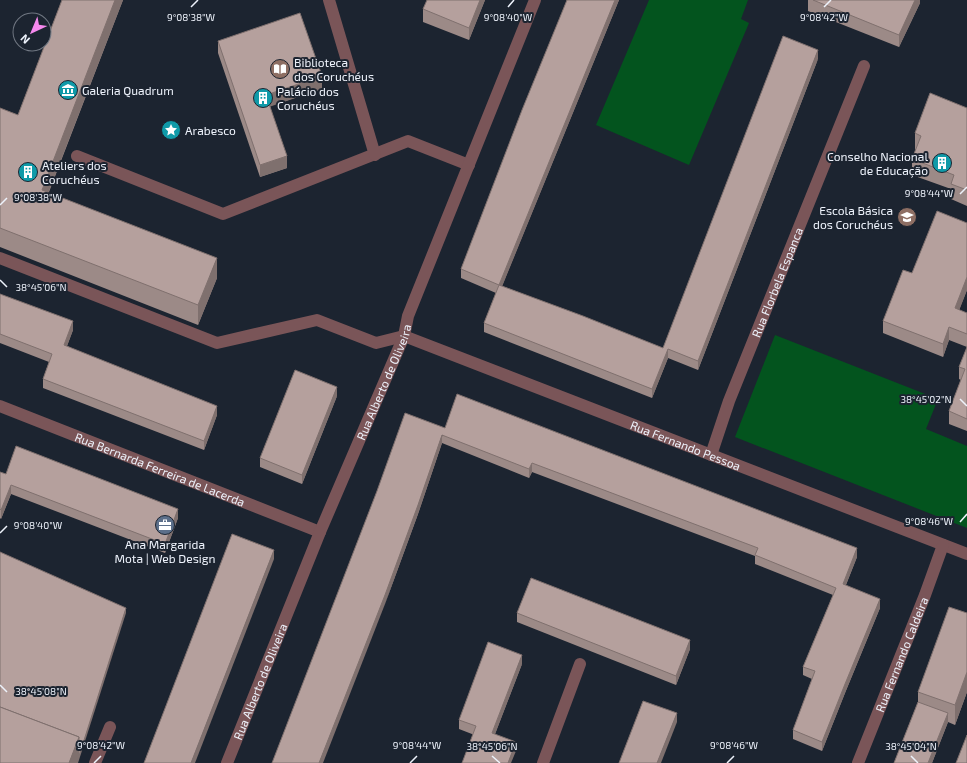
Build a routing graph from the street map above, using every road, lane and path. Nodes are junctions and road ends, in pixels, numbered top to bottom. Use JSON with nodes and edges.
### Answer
{"nodes":[{"id":1,"x":329,"y":0,"type":"edge"},
{"id":2,"x":535,"y":0,"type":"edge"},
{"id":3,"x":864,"y":66,"type":"dead end"},
{"id":4,"x":375,"y":154,"type":"junction"},
{"id":5,"x":77,"y":156,"type":"dead end"},
{"id":6,"x":469,"y":165,"type":"junction"},
{"id":7,"x":0,"y":258,"type":"edge"},
{"id":8,"x":404,"y":336,"type":"junction"},
{"id":9,"x":0,"y":406,"type":"edge"},
{"id":10,"x":711,"y":455,"type":"junction"},
{"id":11,"x":320,"y":532,"type":"junction"},
{"id":12,"x":943,"y":545,"type":"junction"},
{"id":13,"x":967,"y":554,"type":"edge"},
{"id":14,"x":580,"y":664,"type":"dead end"},
{"id":15,"x":110,"y":727,"type":"dead end"},
{"id":16,"x":95,"y":763,"type":"edge"},
{"id":17,"x":227,"y":763,"type":"edge"},
{"id":18,"x":543,"y":763,"type":"edge"},
{"id":19,"x":858,"y":763,"type":"edge"}],
"edges":[{"from":1,"to":4,"type":"street"},
{"from":2,"to":6,"type":"street","name":"Rua Alberto de Oliveira"},
{"from":3,"to":10,"type":"street","name":"Rua Florbela Espanca"},
{"from":4,"to":5,"type":"street"},
{"from":4,"to":6,"type":"street"},
{"from":6,"to":8,"type":"street","name":"Rua Alberto de Oliveira"},
{"from":7,"to":8,"type":"street"},
{"from":8,"to":10,"type":"street","name":"Rua Fernando Pessoa"},
{"from":8,"to":11,"type":"street","name":"Rua Alberto de Oliveira"},
{"from":9,"to":11,"type":"street","name":"Rua Bernarda Ferreira de Lacerda"},
{"from":10,"to":12,"type":"street","name":"Rua Fernando Pessoa"},
{"from":11,"to":17,"type":"street","name":"Rua Alberto de Oliveira"},
{"from":12,"to":13,"type":"street","name":"Rua Fernando Pessoa"},
{"from":12,"to":19,"type":"street","name":"Rua Fernando Caldeira"},
{"from":14,"to":18,"type":"street"},
{"from":15,"to":16,"type":"street"}]}
